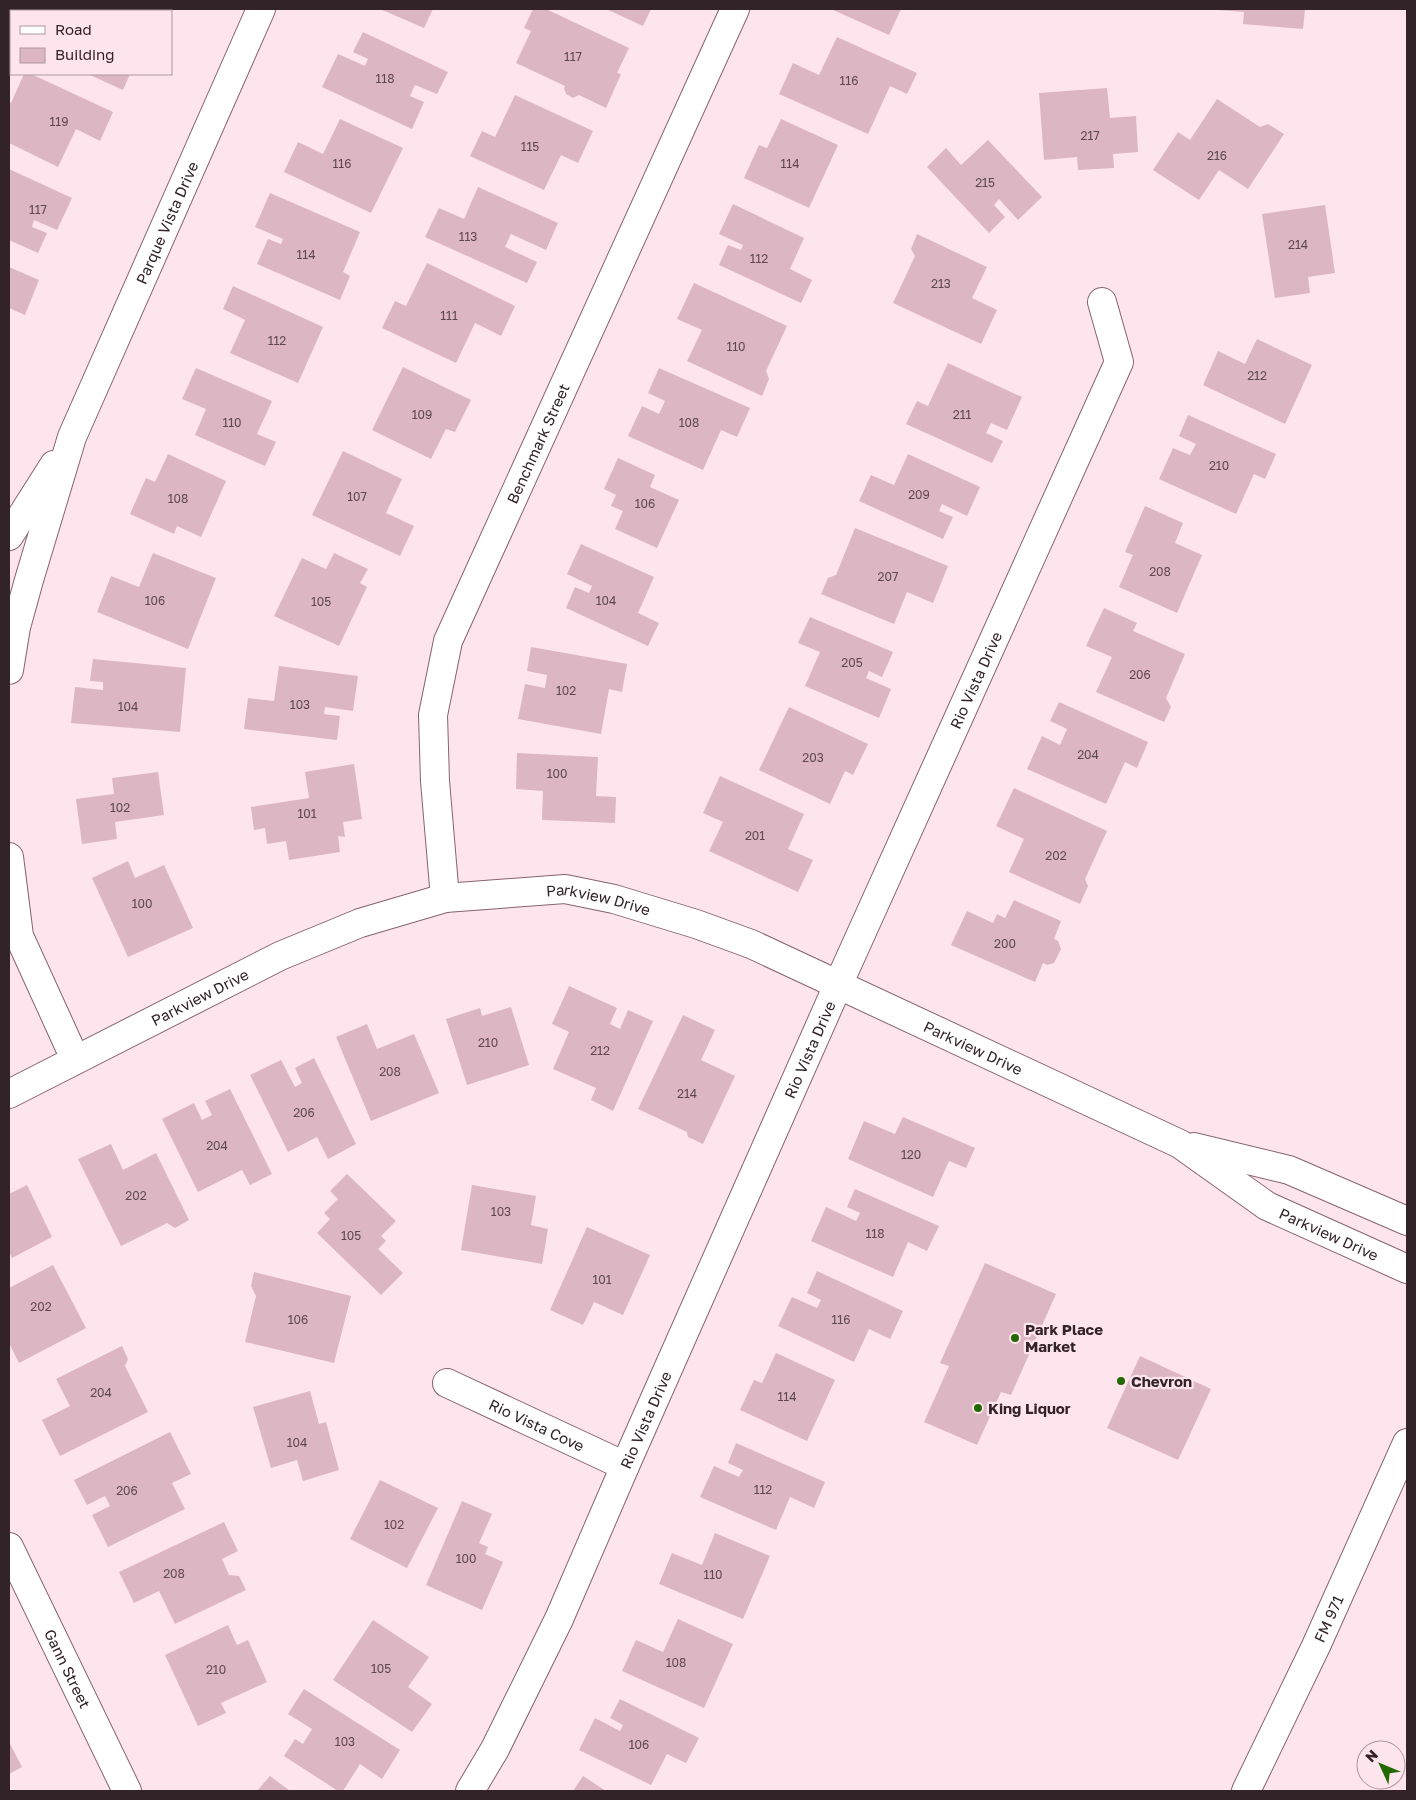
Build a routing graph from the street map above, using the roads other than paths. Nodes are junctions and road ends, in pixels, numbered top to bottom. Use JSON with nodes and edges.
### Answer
{"nodes":[{"id":1,"x":261,"y":9,"type":"edge"},
{"id":2,"x":735,"y":9,"type":"edge"},
{"id":3,"x":1102,"y":302,"type":"dead end"},
{"id":4,"x":72,"y":436,"type":"junction"},
{"id":5,"x":9,"y":536,"type":"edge"},
{"id":6,"x":9,"y":670,"type":"edge"},
{"id":7,"x":9,"y":857,"type":"edge"},
{"id":8,"x":445,"y":898,"type":"junction"},
{"id":9,"x":14,"y":931,"type":"edge"},
{"id":10,"x":838,"y":985,"type":"junction"},
{"id":11,"x":75,"y":1059,"type":"junction"},
{"id":12,"x":9,"y":1094,"type":"edge"},
{"id":13,"x":1180,"y":1144,"type":"junction"},
{"id":14,"x":1407,"y":1221,"type":"edge"},
{"id":15,"x":1407,"y":1269,"type":"edge"},
{"id":16,"x":448,"y":1383,"type":"dead end"},
{"id":17,"x":1407,"y":1443,"type":"edge"},
{"id":18,"x":625,"y":1466,"type":"junction"},
{"id":19,"x":9,"y":1547,"type":"edge"},
{"id":20,"x":127,"y":1791,"type":"edge"},
{"id":21,"x":470,"y":1791,"type":"edge"},
{"id":22,"x":1246,"y":1791,"type":"edge"}],
"edges":[{"from":1,"to":4,"type":"street","name":"Parque Vista Drive"},
{"from":2,"to":8,"type":"street","name":"Benchmark Street"},
{"from":3,"to":10,"type":"street","name":"Rio Vista Drive"},
{"from":4,"to":5,"type":"street","name":"Parque Vista Drive"},
{"from":4,"to":6,"type":"street","name":"Parque Vista Drive"},
{"from":7,"to":9,"type":"street"},
{"from":8,"to":10,"type":"street","name":"Parkview Drive"},
{"from":8,"to":11,"type":"street","name":"Parkview Drive"},
{"from":9,"to":11,"type":"street"},
{"from":10,"to":13,"type":"street","name":"Parkview Drive"},
{"from":10,"to":18,"type":"street","name":"Rio Vista Drive"},
{"from":11,"to":12,"type":"street","name":"Parkview Drive"},
{"from":13,"to":14,"type":"street","name":"Parkview Drive"},
{"from":13,"to":15,"type":"street","name":"Parkview Drive"},
{"from":16,"to":18,"type":"street","name":"Rio Vista Cove"},
{"from":17,"to":22,"type":"street","name":"FM 971","number":"FM 971"},
{"from":18,"to":21,"type":"street","name":"Rio Vista Drive"},
{"from":19,"to":20,"type":"street","name":"Gann Street"}]}
